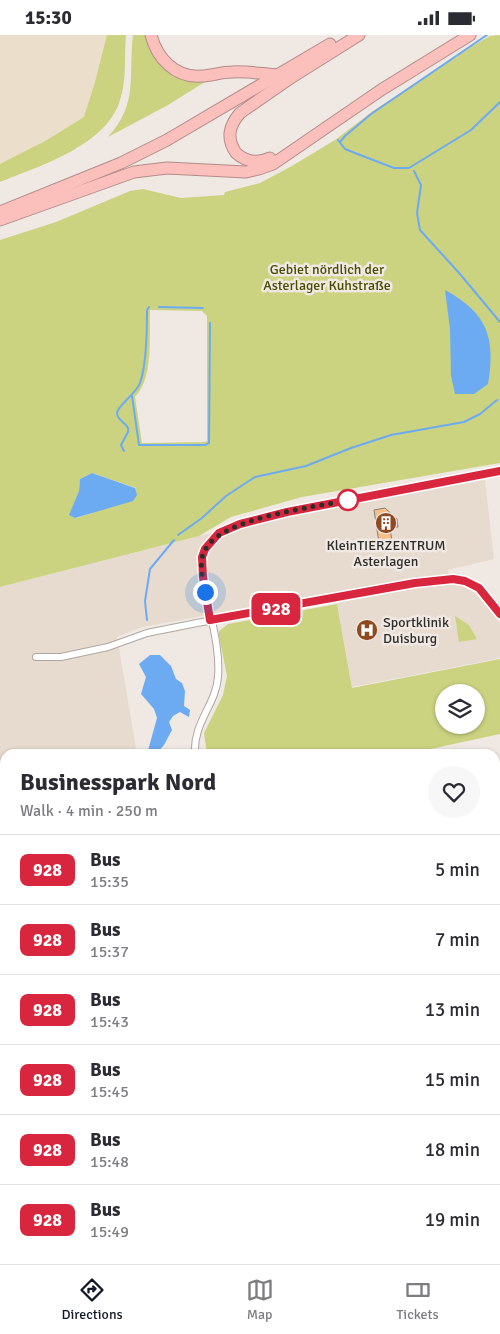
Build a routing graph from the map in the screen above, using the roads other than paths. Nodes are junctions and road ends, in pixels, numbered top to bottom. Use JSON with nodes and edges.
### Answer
{"nodes":[{"id":1,"x":151,"y":35,"type":"edge"},
{"id":2,"x":461,"y":35,"type":"edge"},
{"id":3,"x":470,"y":35,"type":"edge"},
{"id":4,"x":353,"y":36,"type":"edge"},
{"id":5,"x":279,"y":75,"type":"junction"},
{"id":6,"x":79,"y":191,"type":"junction"},
{"id":7,"x":0,"y":212,"type":"edge"},
{"id":8,"x":0,"y":220,"type":"edge"},
{"id":9,"x":500,"y":471,"type":"edge"},
{"id":10,"x":500,"y":614,"type":"edge"},
{"id":11,"x":210,"y":620,"type":"junction"},
{"id":12,"x":36,"y":657,"type":"dead end"},
{"id":13,"x":195,"y":749,"type":"edge"}],
"edges":[{"from":1,"to":5,"type":"highway"},
{"from":2,"to":4,"type":"highway"},
{"from":3,"to":6,"type":"highway"},
{"from":4,"to":5,"type":"highway"},
{"from":4,"to":6,"type":"highway"},
{"from":5,"to":7,"type":"highway"},
{"from":6,"to":8,"type":"highway"},
{"from":9,"to":11,"type":"street"},
{"from":10,"to":11,"type":"street"},
{"from":11,"to":12,"type":"street"},
{"from":11,"to":13,"type":"street"}]}
